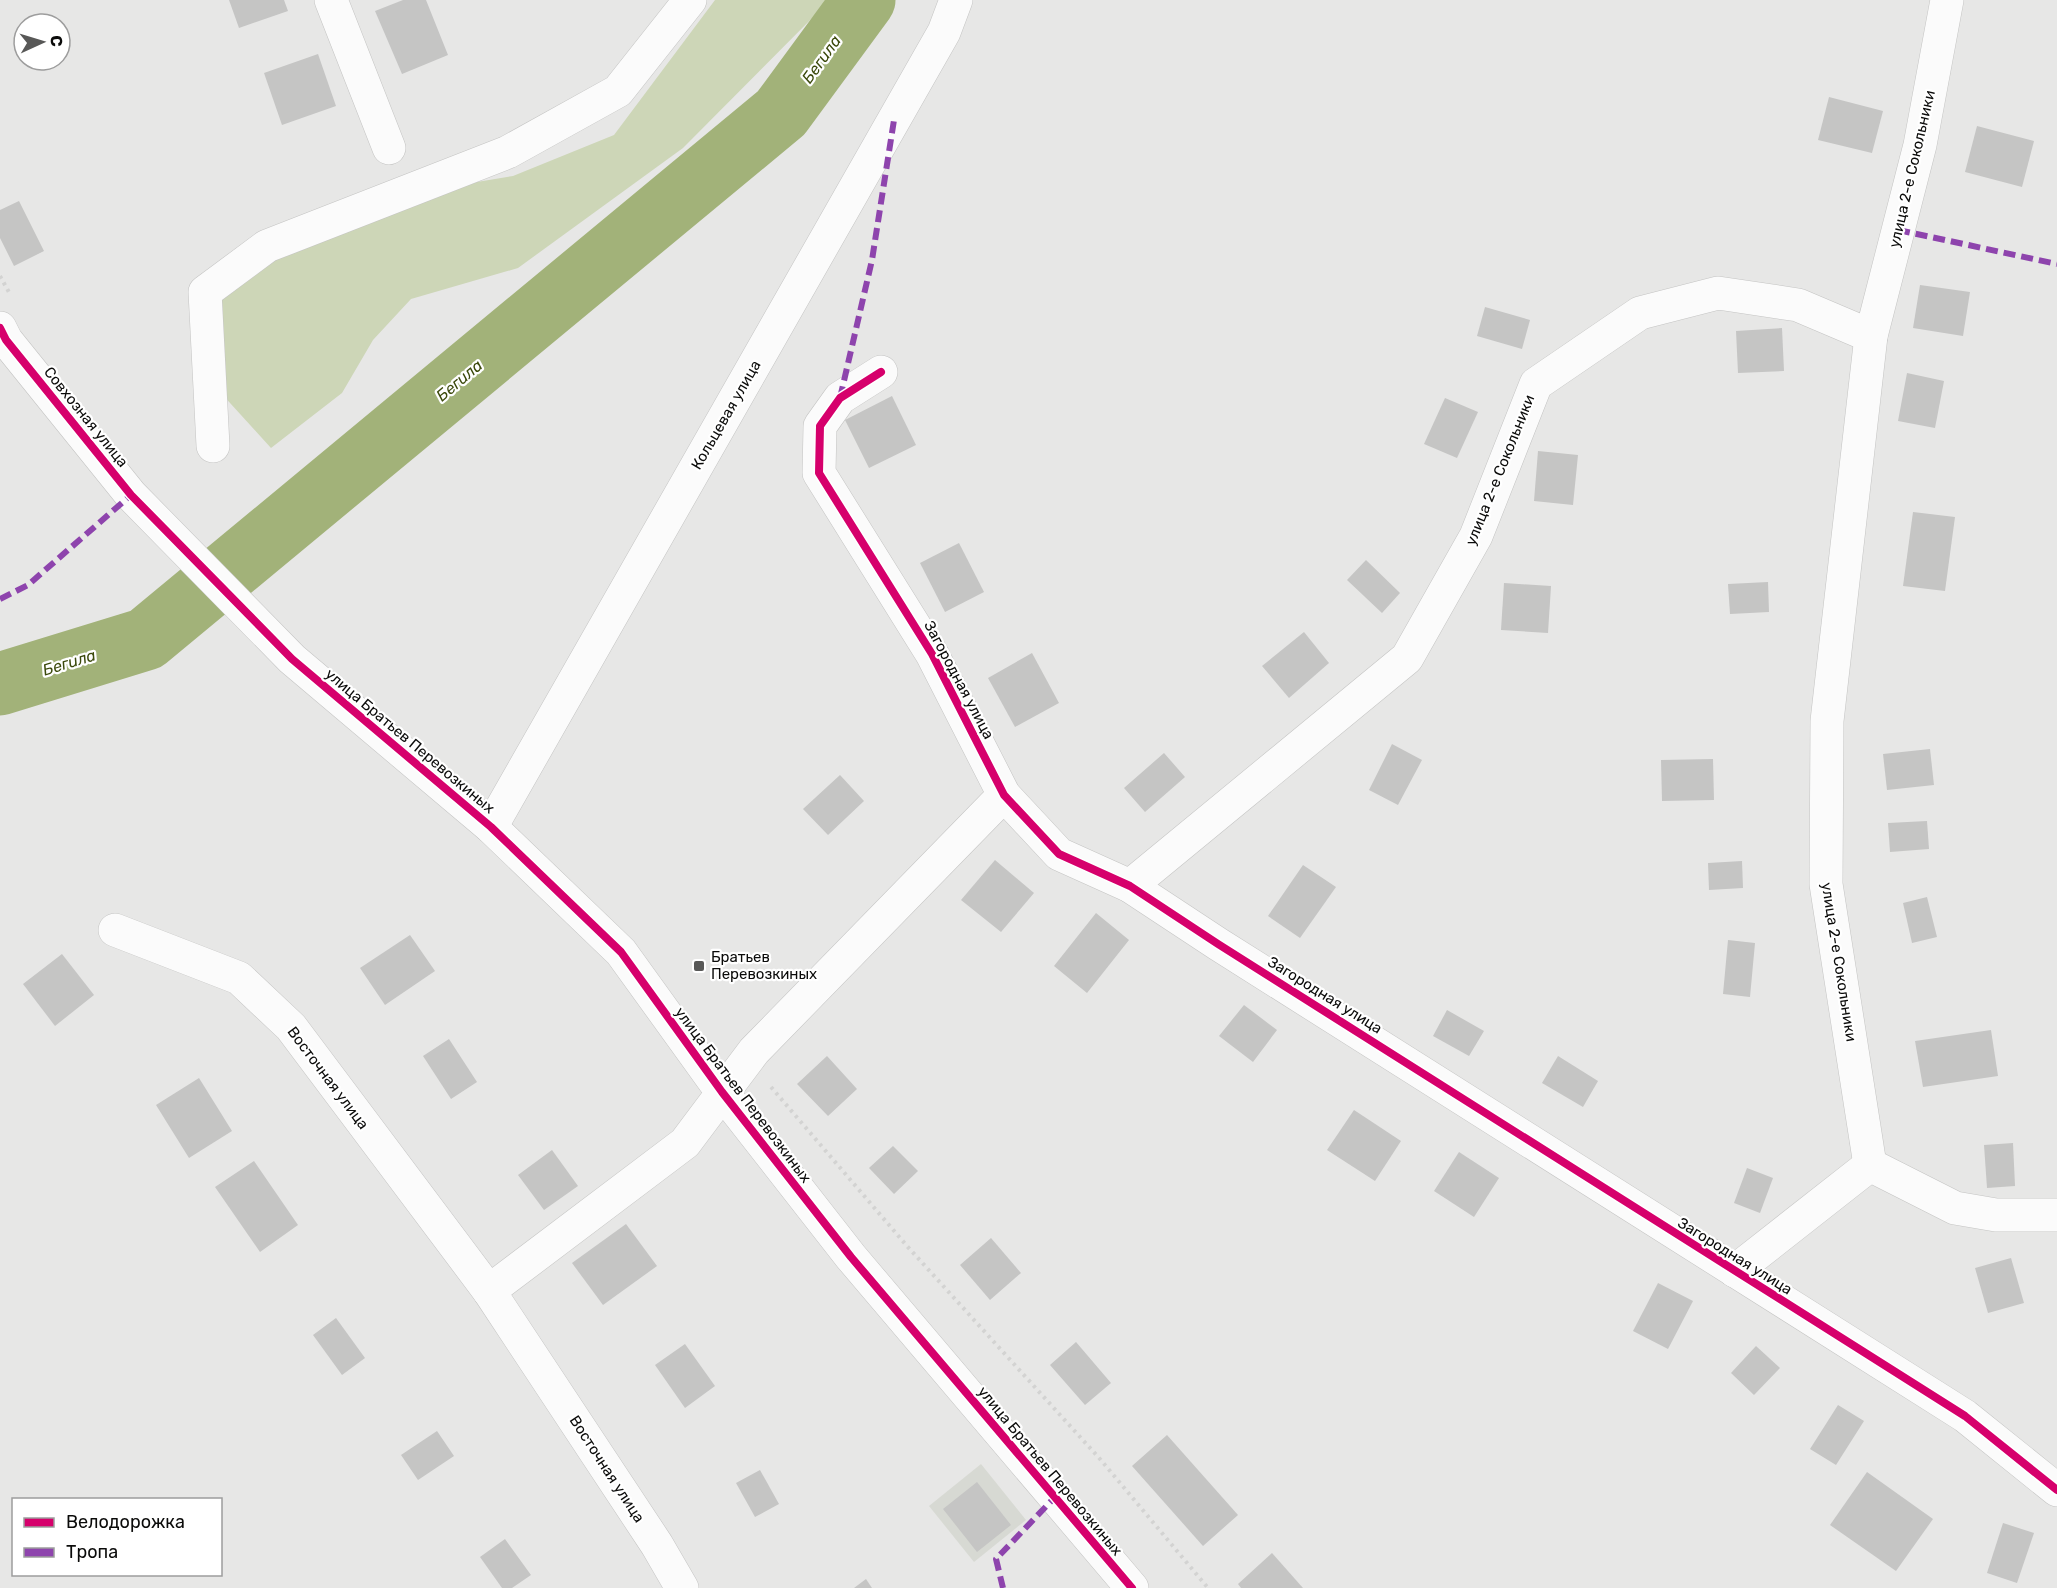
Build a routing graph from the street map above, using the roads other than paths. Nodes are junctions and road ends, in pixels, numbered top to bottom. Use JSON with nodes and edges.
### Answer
{"nodes":[{"id":1,"x":331,"y":0,"type":"edge"},
{"id":2,"x":690,"y":0,"type":"edge"},
{"id":3,"x":956,"y":0,"type":"edge"},
{"id":4,"x":1947,"y":0,"type":"edge"},
{"id":5,"x":389,"y":148,"type":"dead end"},
{"id":6,"x":0,"y":328,"type":"edge"},
{"id":7,"x":1871,"y":336,"type":"junction"},
{"id":8,"x":881,"y":372,"type":"dead end"},
{"id":9,"x":213,"y":446,"type":"dead end"},
{"id":10,"x":292,"y":659,"type":"joint"},
{"id":11,"x":1004,"y":795,"type":"junction"},
{"id":12,"x":492,"y":827,"type":"junction"},
{"id":13,"x":1130,"y":886,"type":"junction"},
{"id":14,"x":115,"y":930,"type":"dead end"},
{"id":15,"x":722,"y":1092,"type":"junction"},
{"id":16,"x":1870,"y":1165,"type":"junction"},
{"id":17,"x":2057,"y":1215,"type":"edge"},
{"id":18,"x":1735,"y":1271,"type":"junction"},
{"id":19,"x":489,"y":1292,"type":"junction"},
{"id":20,"x":2057,"y":1490,"type":"edge"},
{"id":21,"x":682,"y":1588,"type":"edge"},
{"id":22,"x":1132,"y":1588,"type":"edge"}],
"edges":[{"from":1,"to":5,"type":"street"},
{"from":2,"to":9,"type":"street"},
{"from":3,"to":12,"type":"street","name":"Кольцевая улица"},
{"from":4,"to":7,"type":"street","name":"улица 2-е Сокольники"},
{"from":6,"to":10,"type":"street","name":"Совхозная улица"},
{"from":7,"to":13,"type":"street","name":"улица 2-е Сокольники"},
{"from":7,"to":16,"type":"street","name":"улица 2-е Сокольники"},
{"from":8,"to":11,"type":"street","name":"Загородная улица"},
{"from":10,"to":12,"type":"street","name":"улица Братьев Перевозкиных"},
{"from":11,"to":13,"type":"street","name":"Загородная улица"},
{"from":11,"to":15,"type":"street"},
{"from":12,"to":15,"type":"street","name":"улица Братьев Перевозкиных"},
{"from":13,"to":18,"type":"street","name":"Загородная улица"},
{"from":14,"to":19,"type":"street","name":"Восточная улица"},
{"from":15,"to":19,"type":"street"},
{"from":15,"to":22,"type":"street","name":"улица Братьев Перевозкиных"},
{"from":16,"to":17,"type":"street"},
{"from":16,"to":18,"type":"street"},
{"from":18,"to":20,"type":"street","name":"Загородная улица"},
{"from":19,"to":21,"type":"street","name":"Восточная улица"}]}
